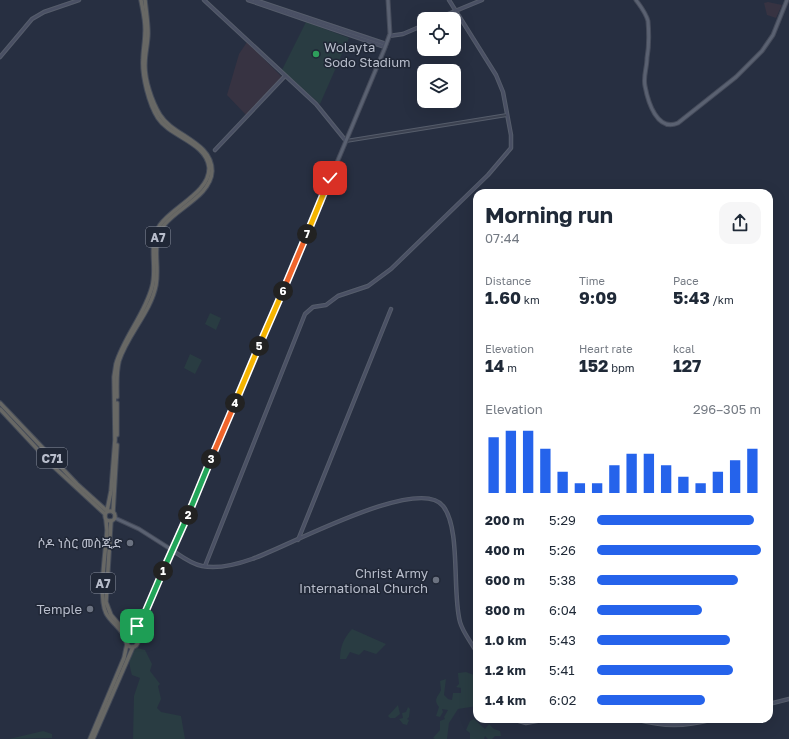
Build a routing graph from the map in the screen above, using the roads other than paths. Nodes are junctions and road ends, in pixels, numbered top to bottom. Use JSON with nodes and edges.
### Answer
{"nodes":[{"id":1,"x":79,"y":0,"type":"edge"},
{"id":2,"x":142,"y":0,"type":"edge"},
{"id":3,"x":145,"y":0,"type":"edge"},
{"id":4,"x":204,"y":0,"type":"edge"},
{"id":5,"x":248,"y":0,"type":"edge"},
{"id":6,"x":255,"y":0,"type":"edge"},
{"id":7,"x":388,"y":0,"type":"edge"},
{"id":8,"x":449,"y":0,"type":"edge"},
{"id":9,"x":482,"y":0,"type":"edge"},
{"id":10,"x":636,"y":0,"type":"edge"},
{"id":11,"x":787,"y":0,"type":"edge"},
{"id":12,"x":457,"y":11,"type":"junction"},
{"id":13,"x":417,"y":28,"type":"edge"},
{"id":14,"x":389,"y":36,"type":"junction"},
{"id":15,"x":386,"y":46,"type":"junction"},
{"id":16,"x":0,"y":56,"type":"edge"},
{"id":17,"x":285,"y":76,"type":"junction"},
{"id":18,"x":507,"y":115,"type":"junction"},
{"id":19,"x":346,"y":140,"type":"junction"},
{"id":20,"x":215,"y":150,"type":"dead end"},
{"id":21,"x":474,"y":189,"type":"edge"},
{"id":22,"x":473,"y":190,"type":"edge"},
{"id":23,"x":391,"y":309,"type":"dead end"},
{"id":24,"x":0,"y":403,"type":"edge"},
{"id":25,"x":0,"y":409,"type":"edge"},
{"id":26,"x":113,"y":512,"type":"junction"},
{"id":27,"x":106,"y":513,"type":"junction"},
{"id":28,"x":115,"y":518,"type":"junction"},
{"id":29,"x":106,"y":520,"type":"junction"},
{"id":30,"x":111,"y":521,"type":"junction"},
{"id":31,"x":298,"y":540,"type":"junction"},
{"id":32,"x":172,"y":550,"type":"junction"},
{"id":33,"x":205,"y":566,"type":"junction"},
{"id":34,"x":145,"y":613,"type":"junction"},
{"id":35,"x":130,"y":635,"type":"junction"},
{"id":36,"x":137,"y":637,"type":"junction"},
{"id":37,"x":126,"y":640,"type":"junction"},
{"id":38,"x":127,"y":644,"type":"junction"},
{"id":39,"x":473,"y":646,"type":"edge"},
{"id":40,"x":133,"y":647,"type":"junction"},
{"id":41,"x":789,"y":699,"type":"edge"},
{"id":42,"x":773,"y":703,"type":"edge"},
{"id":43,"x":650,"y":723,"type":"edge"},
{"id":44,"x":689,"y":723,"type":"edge"},
{"id":45,"x":90,"y":739,"type":"edge"},
{"id":46,"x":93,"y":739,"type":"edge"}],
"edges":[{"from":1,"to":16,"type":"main road"},
{"from":2,"to":27,"type":"highway","number":"A7"},
{"from":3,"to":26,"type":"highway","number":"A7"},
{"from":4,"to":17,"type":"main road"},
{"from":5,"to":15,"type":"main road"},
{"from":6,"to":15,"type":"main road"},
{"from":7,"to":14,"type":"main road"},
{"from":8,"to":12,"type":"main road"},
{"from":9,"to":12,"type":"main road"},
{"from":10,"to":11,"type":"main road"},
{"from":12,"to":18,"type":"main road"},
{"from":13,"to":14,"type":"main road"},
{"from":14,"to":15,"type":"main road"},
{"from":15,"to":19,"type":"main road"},
{"from":17,"to":19,"type":"main road"},
{"from":17,"to":20,"type":"main road"},
{"from":18,"to":19,"type":"street"},
{"from":18,"to":21,"type":"main road"},
{"from":19,"to":32,"type":"main road"},
{"from":22,"to":33,"type":"main road"},
{"from":23,"to":31,"type":"main road"},
{"from":24,"to":27,"type":"highway","number":"C71"},
{"from":25,"to":27,"type":"highway","number":"C71"},
{"from":26,"to":27,"type":"highway"},
{"from":26,"to":28,"type":"highway","number":"A7"},
{"from":27,"to":29,"type":"highway","number":"A7"},
{"from":28,"to":30,"type":"highway"},
{"from":28,"to":32,"type":"main road"},
{"from":29,"to":30,"type":"highway"},
{"from":29,"to":37,"type":"highway","number":"A7"},
{"from":30,"to":35,"type":"highway","number":"A7"},
{"from":31,"to":33,"type":"main road"},
{"from":31,"to":39,"type":"main road"},
{"from":32,"to":33,"type":"main road"},
{"from":32,"to":34,"type":"main road"},
{"from":34,"to":35,"type":"main road"},
{"from":34,"to":36,"type":"main road"},
{"from":35,"to":36,"type":"highway","number":"A7"},
{"from":35,"to":37,"type":"highway"},
{"from":36,"to":40,"type":"highway"},
{"from":37,"to":38,"type":"highway","number":"A7"},
{"from":38,"to":40,"type":"highway"},
{"from":38,"to":45,"type":"highway","number":"A7"},
{"from":40,"to":46,"type":"highway"},
{"from":41,"to":42,"type":"main road"},
{"from":43,"to":44,"type":"main road"}]}
